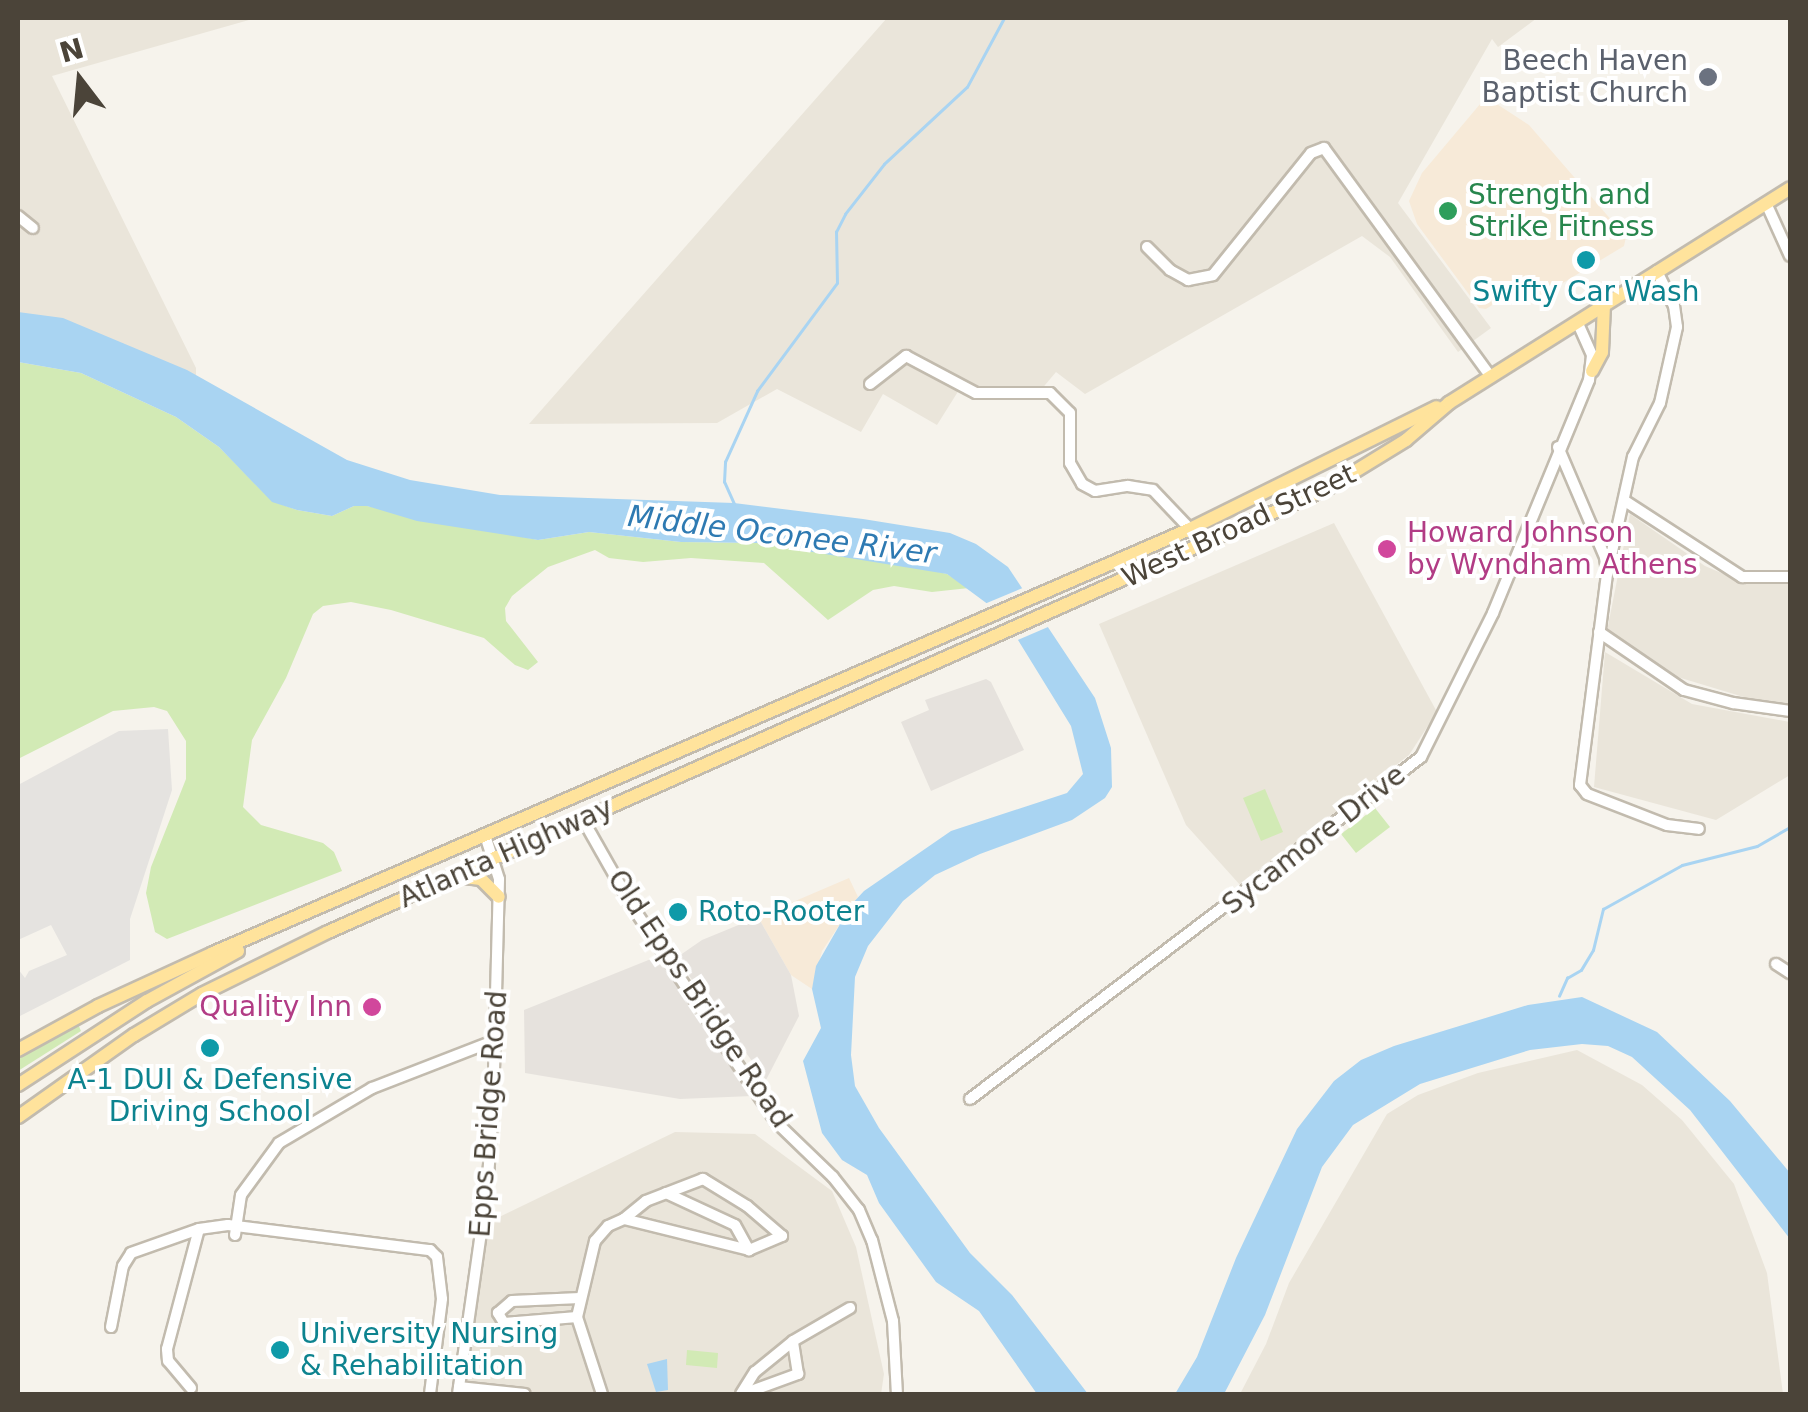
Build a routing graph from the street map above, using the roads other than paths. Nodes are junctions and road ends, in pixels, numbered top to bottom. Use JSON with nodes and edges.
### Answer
{"nodes":[{"id":1,"x":1790,"y":188,"type":"edge"},
{"id":2,"x":1766,"y":204,"type":"junction"},
{"id":3,"x":18,"y":216,"type":"edge"},
{"id":4,"x":33,"y":228,"type":"dead end"},
{"id":5,"x":1147,"y":248,"type":"dead end"},
{"id":6,"x":1790,"y":256,"type":"edge"},
{"id":7,"x":1657,"y":272,"type":"junction"},
{"id":8,"x":1604,"y":304,"type":"junction"},
{"id":9,"x":1576,"y":322,"type":"junction"},
{"id":10,"x":1592,"y":371,"type":"junction"},
{"id":11,"x":1490,"y":376,"type":"junction"},
{"id":12,"x":870,"y":384,"type":"dead end"},
{"id":13,"x":1449,"y":402,"type":"junction"},
{"id":14,"x":1558,"y":447,"type":"junction"},
{"id":15,"x":1266,"y":494,"type":"junction"},
{"id":16,"x":1625,"y":501,"type":"junction"},
{"id":17,"x":1276,"y":514,"type":"junction"},
{"id":18,"x":1190,"y":529,"type":"junction"},
{"id":19,"x":1607,"y":574,"type":"junction"},
{"id":20,"x":1790,"y":577,"type":"edge"},
{"id":21,"x":1021,"y":601,"type":"joint"},
{"id":22,"x":1016,"y":629,"type":"joint"},
{"id":23,"x":1600,"y":632,"type":"junction"},
{"id":24,"x":1790,"y":711,"type":"edge"},
{"id":25,"x":582,"y":818,"type":"junction"},
{"id":26,"x":1699,"y":829,"type":"dead end"},
{"id":27,"x":485,"y":835,"type":"junction"},
{"id":28,"x":494,"y":856,"type":"junction"},
{"id":29,"x":448,"y":876,"type":"junction"},
{"id":30,"x":498,"y":898,"type":"junction"},
{"id":31,"x":284,"y":926,"type":"junction"},
{"id":32,"x":1776,"y":964,"type":"dead end"},
{"id":33,"x":1790,"y":973,"type":"edge"},
{"id":34,"x":496,"y":1040,"type":"junction"},
{"id":35,"x":18,"y":1050,"type":"edge"},
{"id":36,"x":18,"y":1084,"type":"edge"},
{"id":37,"x":970,"y":1099,"type":"dead end"},
{"id":38,"x":36,"y":1104,"type":"junction"},
{"id":39,"x":18,"y":1117,"type":"edge"},
{"id":40,"x":18,"y":1127,"type":"edge"},
{"id":41,"x":666,"y":1193,"type":"junction"},
{"id":42,"x":624,"y":1219,"type":"junction"},
{"id":43,"x":199,"y":1229,"type":"junction"},
{"id":44,"x":235,"y":1230,"type":"junction"},
{"id":45,"x":749,"y":1250,"type":"junction"},
{"id":46,"x":580,"y":1298,"type":"junction"},
{"id":47,"x":850,"y":1308,"type":"dead end"},
{"id":48,"x":472,"y":1311,"type":"junction"},
{"id":49,"x":498,"y":1313,"type":"junction"},
{"id":50,"x":577,"y":1317,"type":"junction"},
{"id":51,"x":111,"y":1327,"type":"dead end"},
{"id":52,"x":793,"y":1342,"type":"junction"},
{"id":53,"x":191,"y":1388,"type":"dead end"},
{"id":54,"x":459,"y":1391,"type":"edge"},
{"id":55,"x":430,"y":1394,"type":"edge"},
{"id":56,"x":525,"y":1394,"type":"edge"},
{"id":57,"x":602,"y":1394,"type":"edge"},
{"id":58,"x":742,"y":1394,"type":"edge"},
{"id":59,"x":897,"y":1394,"type":"edge"}],
"edges":[{"from":1,"to":2,"type":"main road","name":"West Broad Street"},
{"from":2,"to":6,"type":"street"},
{"from":2,"to":7,"type":"main road","name":"West Broad Street"},
{"from":3,"to":4,"type":"street"},
{"from":5,"to":11,"type":"street"},
{"from":7,"to":8,"type":"main road","name":"West Broad Street"},
{"from":7,"to":16,"type":"street"},
{"from":8,"to":9,"type":"main road","name":"West Broad Street"},
{"from":8,"to":10,"type":"main road"},
{"from":9,"to":10,"type":"street"},
{"from":9,"to":11,"type":"main road","name":"West Broad Street"},
{"from":10,"to":14,"type":"street","name":"Sycamore Drive"},
{"from":11,"to":13,"type":"main road","name":"West Broad Street"},
{"from":12,"to":18,"type":"street"},
{"from":13,"to":15,"type":"main road","name":"West Broad Street"},
{"from":13,"to":17,"type":"main road","name":"West Broad Street"},
{"from":14,"to":19,"type":"street"},
{"from":14,"to":37,"type":"street","name":"Sycamore Drive"},
{"from":15,"to":17,"type":"main road"},
{"from":15,"to":18,"type":"main road","name":"West Broad Street"},
{"from":16,"to":19,"type":"street"},
{"from":16,"to":20,"type":"street"},
{"from":17,"to":22,"type":"main road","name":"West Broad Street"},
{"from":18,"to":21,"type":"main road","name":"West Broad Street"},
{"from":19,"to":23,"type":"street"},
{"from":21,"to":27,"type":"main road","name":"Atlanta Highway"},
{"from":22,"to":25,"type":"main road","name":"Atlanta Highway"},
{"from":23,"to":24,"type":"street"},
{"from":23,"to":26,"type":"street"},
{"from":25,"to":28,"type":"main road","name":"Atlanta Highway"},
{"from":25,"to":59,"type":"street","name":"Old Epps Bridge Road"},
{"from":27,"to":28,"type":"street","name":"Epps Bridge Road"},
{"from":27,"to":31,"type":"main road","name":"Atlanta Highway"},
{"from":28,"to":29,"type":"main road","name":"Atlanta Highway"},
{"from":28,"to":30,"type":"street","name":"Epps Bridge Road"},
{"from":29,"to":30,"type":"main road"},
{"from":29,"to":38,"type":"main road","name":"Atlanta Highway"},
{"from":30,"to":34,"type":"street","name":"Epps Bridge Road"},
{"from":31,"to":35,"type":"main road","name":"Atlanta Highway"},
{"from":31,"to":36,"type":"main road"},
{"from":32,"to":33,"type":"street"},
{"from":34,"to":44,"type":"street"},
{"from":34,"to":48,"type":"street","name":"Epps Bridge Road"},
{"from":38,"to":39,"type":"main road","name":"Atlanta Highway"},
{"from":38,"to":40,"type":"main road"},
{"from":41,"to":42,"type":"street"},
{"from":41,"to":45,"type":"street"},
{"from":41,"to":45,"type":"street"},
{"from":42,"to":45,"type":"street"},
{"from":42,"to":46,"type":"street"},
{"from":43,"to":44,"type":"street"},
{"from":43,"to":51,"type":"street"},
{"from":43,"to":53,"type":"street"},
{"from":44,"to":55,"type":"street"},
{"from":46,"to":49,"type":"street"},
{"from":46,"to":50,"type":"street"},
{"from":47,"to":52,"type":"street"},
{"from":48,"to":49,"type":"street"},
{"from":48,"to":54,"type":"street","name":"Epps Bridge Road"},
{"from":49,"to":50,"type":"street"},
{"from":50,"to":57,"type":"street"},
{"from":52,"to":58,"type":"street"},
{"from":52,"to":58,"type":"street"},
{"from":54,"to":56,"type":"street"}]}
